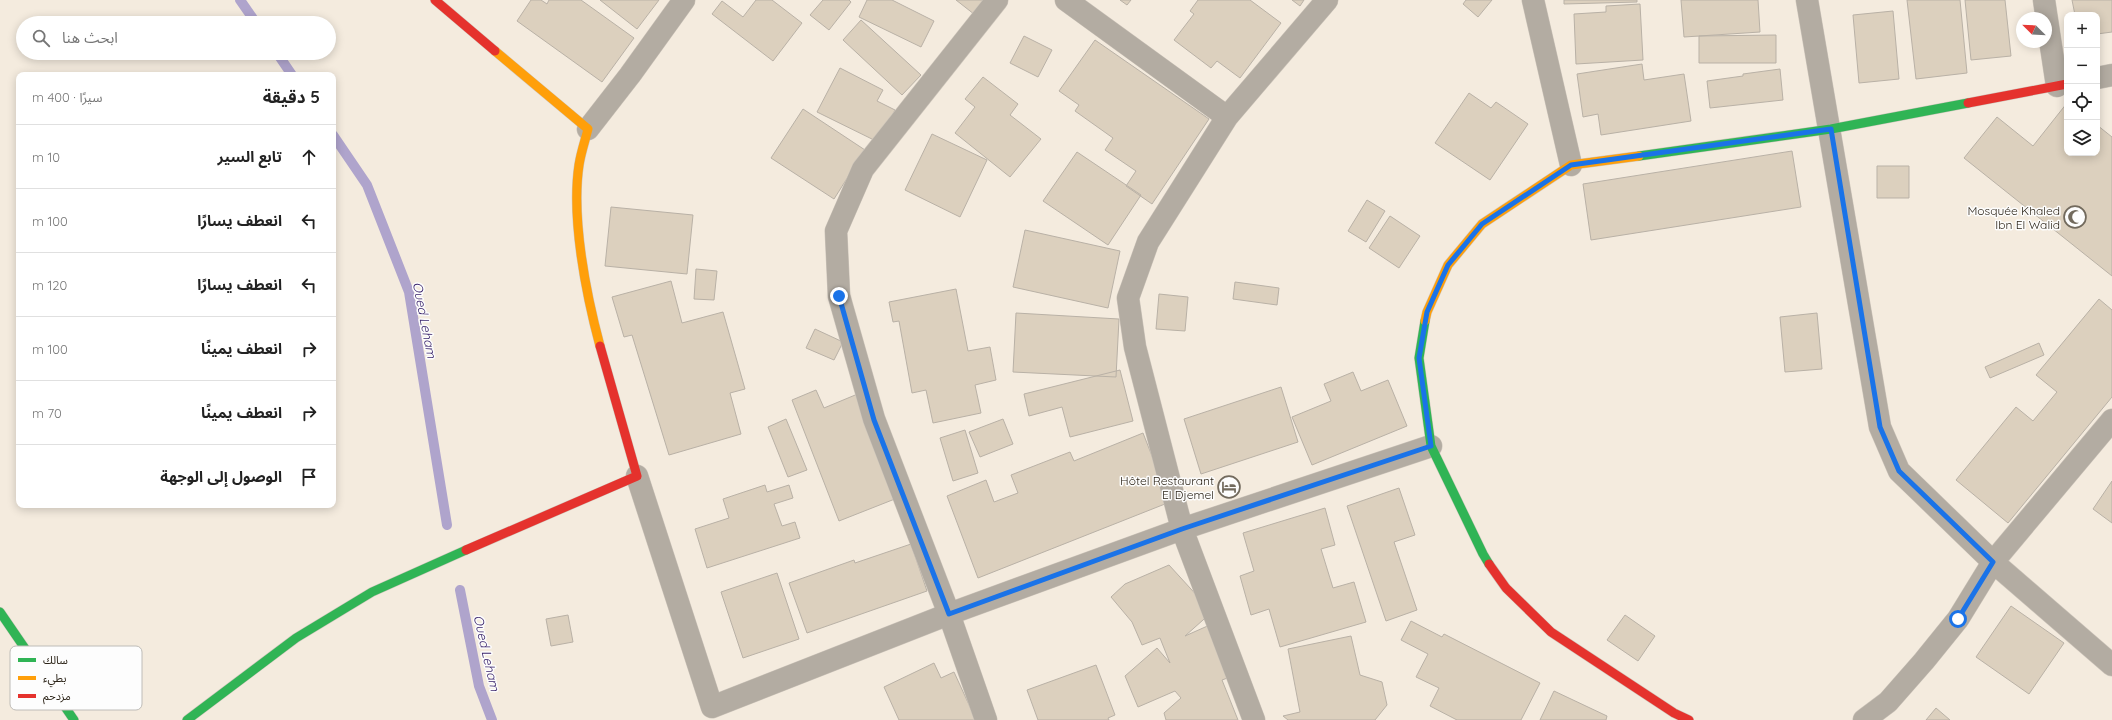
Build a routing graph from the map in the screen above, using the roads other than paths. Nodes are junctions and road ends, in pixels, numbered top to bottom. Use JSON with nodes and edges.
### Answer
{"nodes":[{"id":1,"x":435,"y":0,"type":"edge"},
{"id":2,"x":684,"y":0,"type":"edge"},
{"id":3,"x":997,"y":0,"type":"edge"},
{"id":4,"x":1066,"y":0,"type":"edge"},
{"id":5,"x":1327,"y":0,"type":"edge"},
{"id":6,"x":1533,"y":0,"type":"edge"},
{"id":7,"x":1807,"y":0,"type":"edge"},
{"id":8,"x":2044,"y":0,"type":"edge"},
{"id":9,"x":2112,"y":75,"type":"edge"},
{"id":10,"x":2100,"y":77,"type":"edge"},
{"id":11,"x":2062,"y":85,"type":"edge"},
{"id":12,"x":1227,"y":117,"type":"junction"},
{"id":13,"x":588,"y":129,"type":"junction"},
{"id":14,"x":1831,"y":129,"type":"junction"},
{"id":15,"x":1571,"y":165,"type":"junction"},
{"id":16,"x":2112,"y":420,"type":"edge"},
{"id":17,"x":1431,"y":446,"type":"junction"},
{"id":18,"x":637,"y":476,"type":"junction"},
{"id":19,"x":1182,"y":529,"type":"junction"},
{"id":20,"x":1993,"y":562,"type":"junction"},
{"id":21,"x":0,"y":612,"type":"edge"},
{"id":22,"x":949,"y":614,"type":"junction"},
{"id":23,"x":23,"y":646,"type":"edge"},
{"id":24,"x":2112,"y":665,"type":"edge"},
{"id":25,"x":67,"y":710,"type":"edge"},
{"id":26,"x":714,"y":713,"type":"edge"},
{"id":27,"x":1678,"y":718,"type":"edge"},
{"id":28,"x":74,"y":720,"type":"edge"},
{"id":29,"x":187,"y":720,"type":"edge"},
{"id":30,"x":986,"y":720,"type":"edge"},
{"id":31,"x":1254,"y":720,"type":"edge"},
{"id":32,"x":1864,"y":720,"type":"edge"}],
"edges":[{"from":1,"to":13,"type":"street"},
{"from":2,"to":13,"type":"street"},
{"from":3,"to":22,"type":"street"},
{"from":4,"to":12,"type":"street"},
{"from":5,"to":12,"type":"street"},
{"from":6,"to":15,"type":"street"},
{"from":7,"to":14,"type":"street"},
{"from":8,"to":11,"type":"street"},
{"from":9,"to":10,"type":"street"},
{"from":11,"to":14,"type":"street"},
{"from":12,"to":19,"type":"street"},
{"from":13,"to":18,"type":"street"},
{"from":14,"to":15,"type":"street"},
{"from":14,"to":20,"type":"street"},
{"from":15,"to":17,"type":"street"},
{"from":16,"to":20,"type":"street"},
{"from":17,"to":19,"type":"street"},
{"from":17,"to":27,"type":"street"},
{"from":18,"to":26,"type":"street"},
{"from":18,"to":29,"type":"street"},
{"from":19,"to":22,"type":"street"},
{"from":19,"to":31,"type":"street"},
{"from":20,"to":24,"type":"street"},
{"from":20,"to":32,"type":"street"},
{"from":21,"to":23,"type":"street"},
{"from":22,"to":26,"type":"street"},
{"from":22,"to":30,"type":"street"},
{"from":25,"to":28,"type":"street"}]}
